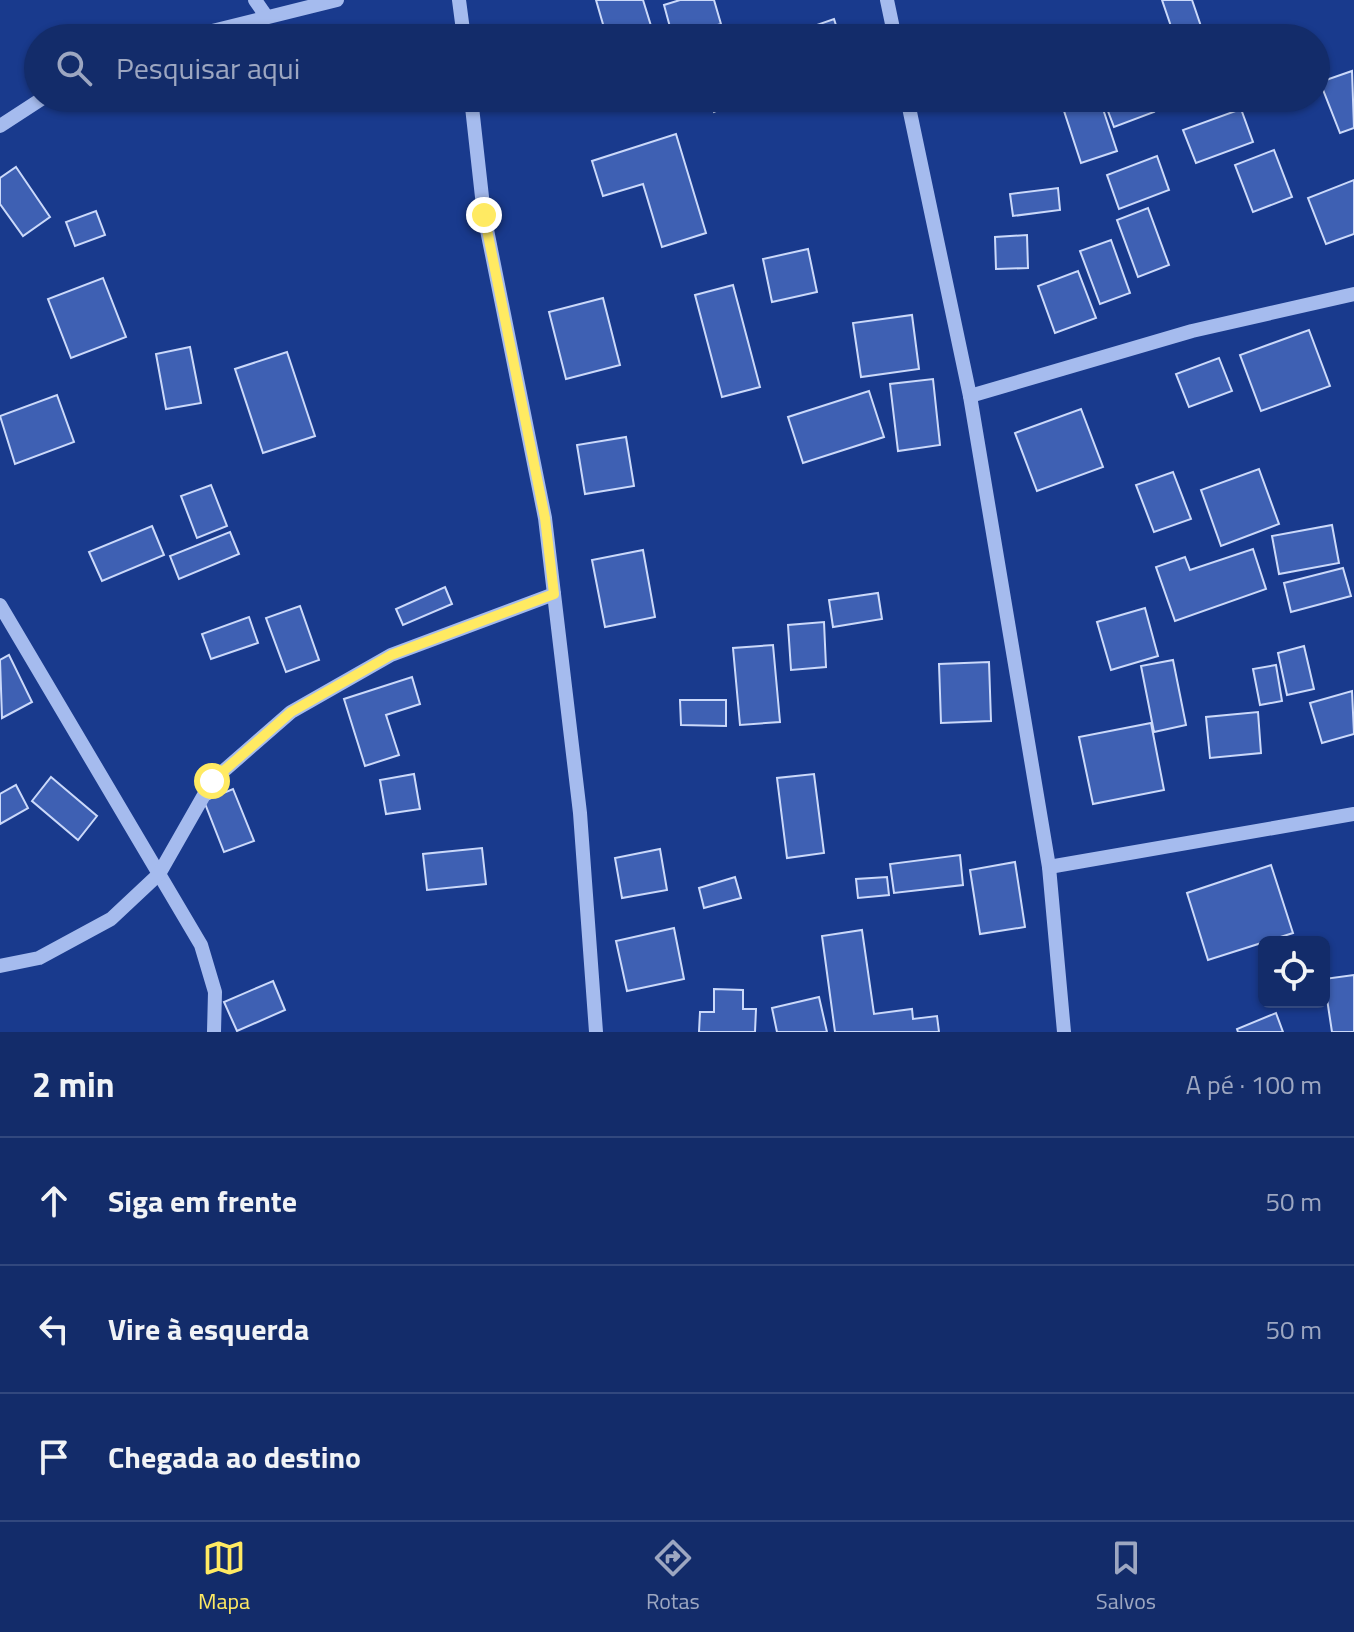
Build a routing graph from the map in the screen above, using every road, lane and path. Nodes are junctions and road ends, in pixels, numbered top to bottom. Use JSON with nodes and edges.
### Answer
{"nodes":[{"id":1,"x":255,"y":0,"type":"edge"},
{"id":2,"x":337,"y":0,"type":"edge"},
{"id":3,"x":459,"y":0,"type":"edge"},
{"id":4,"x":887,"y":0,"type":"edge"},
{"id":5,"x":266,"y":16,"type":"junction"},
{"id":6,"x":236,"y":24,"type":"edge"},
{"id":7,"x":462,"y":24,"type":"edge"},
{"id":8,"x":892,"y":24,"type":"edge"},
{"id":9,"x":24,"y":110,"type":"edge"},
{"id":10,"x":473,"y":112,"type":"edge"},
{"id":11,"x":910,"y":112,"type":"edge"},
{"id":12,"x":0,"y":126,"type":"edge"},
{"id":13,"x":1354,"y":294,"type":"edge"},
{"id":14,"x":970,"y":396,"type":"junction"},
{"id":15,"x":554,"y":594,"type":"junction"},
{"id":16,"x":0,"y":605,"type":"edge"},
{"id":17,"x":1354,"y":814,"type":"edge"},
{"id":18,"x":1049,"y":867,"type":"junction"},
{"id":19,"x":159,"y":874,"type":"junction"},
{"id":20,"x":0,"y":966,"type":"edge"},
{"id":21,"x":214,"y":1032,"type":"edge"},
{"id":22,"x":596,"y":1032,"type":"edge"},
{"id":23,"x":1064,"y":1032,"type":"edge"}],
"edges":[{"from":1,"to":5,"type":"street"},
{"from":2,"to":5,"type":"street"},
{"from":3,"to":7,"type":"street"},
{"from":4,"to":8,"type":"street"},
{"from":5,"to":6,"type":"street"},
{"from":9,"to":12,"type":"street"},
{"from":10,"to":15,"type":"street"},
{"from":11,"to":14,"type":"street"},
{"from":13,"to":14,"type":"street"},
{"from":14,"to":18,"type":"street"},
{"from":15,"to":19,"type":"street"},
{"from":15,"to":22,"type":"street"},
{"from":16,"to":19,"type":"street"},
{"from":17,"to":18,"type":"street"},
{"from":18,"to":23,"type":"street"},
{"from":19,"to":20,"type":"street"},
{"from":19,"to":21,"type":"street"}]}
